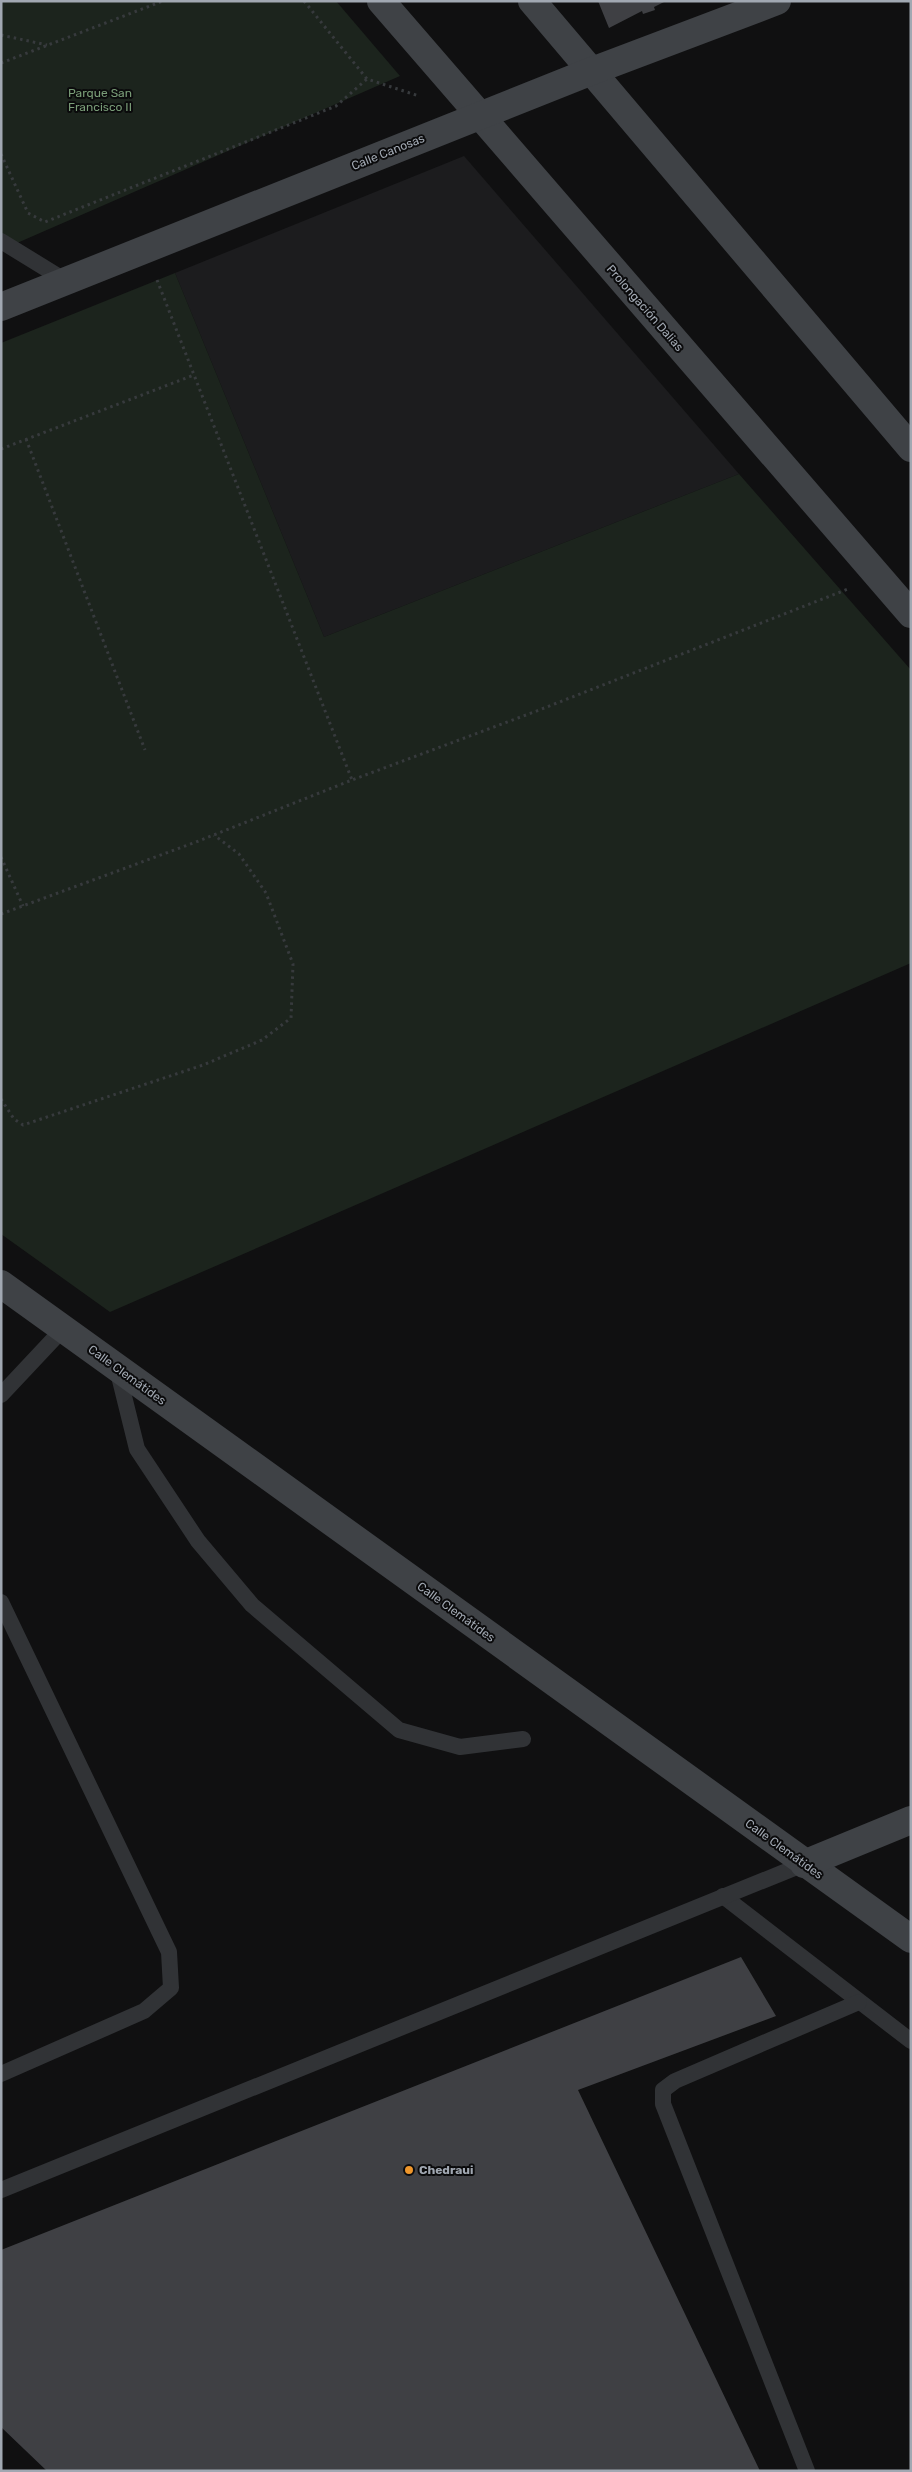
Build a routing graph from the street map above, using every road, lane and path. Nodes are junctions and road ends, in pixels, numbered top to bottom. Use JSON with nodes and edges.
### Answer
{"nodes":[{"id":1,"x":163,"y":1,"type":"edge"},
{"id":2,"x":304,"y":1,"type":"edge"},
{"id":3,"x":381,"y":1,"type":"edge"},
{"id":4,"x":532,"y":1,"type":"edge"},
{"id":5,"x":777,"y":1,"type":"edge"},
{"id":6,"x":1,"y":35,"type":"edge"},
{"id":7,"x":48,"y":45,"type":"junction"},
{"id":8,"x":1,"y":63,"type":"edge"},
{"id":9,"x":592,"y":71,"type":"junction"},
{"id":10,"x":479,"y":116,"type":"junction"},
{"id":11,"x":1,"y":154,"type":"edge"},
{"id":12,"x":1,"y":241,"type":"edge"},
{"id":13,"x":144,"y":250,"type":"junction"},
{"id":14,"x":66,"y":281,"type":"junction"},
{"id":15,"x":1,"y":307,"type":"edge"},
{"id":16,"x":194,"y":375,"type":"junction"},
{"id":17,"x":26,"y":439,"type":"junction"},
{"id":18,"x":911,"y":448,"type":"edge"},
{"id":19,"x":1,"y":449,"type":"edge"},
{"id":20,"x":879,"y":577,"type":"junction"},
{"id":21,"x":911,"y":614,"type":"edge"},
{"id":22,"x":145,"y":750,"type":"dead end"},
{"id":23,"x":352,"y":780,"type":"junction"},
{"id":24,"x":213,"y":835,"type":"junction"},
{"id":25,"x":1,"y":857,"type":"edge"},
{"id":26,"x":23,"y":906,"type":"junction"},
{"id":27,"x":1,"y":914,"type":"edge"},
{"id":28,"x":1,"y":1099,"type":"edge"},
{"id":29,"x":1,"y":1284,"type":"edge"},
{"id":30,"x":63,"y":1329,"type":"junction"},
{"id":31,"x":118,"y":1368,"type":"junction"},
{"id":32,"x":1,"y":1395,"type":"edge"},
{"id":33,"x":1,"y":1602,"type":"edge"},
{"id":34,"x":523,"y":1739,"type":"dead end"},
{"id":35,"x":911,"y":1820,"type":"edge"},
{"id":36,"x":804,"y":1864,"type":"junction"},
{"id":37,"x":723,"y":1896,"type":"junction"},
{"id":38,"x":911,"y":1939,"type":"edge"},
{"id":39,"x":859,"y":2002,"type":"junction"},
{"id":40,"x":911,"y":2041,"type":"edge"},
{"id":41,"x":1,"y":2074,"type":"edge"},
{"id":42,"x":1,"y":2190,"type":"edge"},
{"id":43,"x":807,"y":2471,"type":"edge"}],
"edges":[{"from":1,"to":7,"type":"path"},
{"from":2,"to":11,"type":"path"},
{"from":3,"to":10,"type":"main road","name":"Prolongación Dalias"},
{"from":4,"to":9,"type":"main road"},
{"from":5,"to":9,"type":"main road","name":"Calle Canosas"},
{"from":6,"to":7,"type":"path"},
{"from":7,"to":8,"type":"path"},
{"from":9,"to":10,"type":"main road","name":"Calle Canosas"},
{"from":9,"to":18,"type":"main road"},
{"from":10,"to":13,"type":"main road","name":"Calle Canosas"},
{"from":10,"to":20,"type":"main road","name":"Prolongación Dalias"},
{"from":12,"to":14,"type":"lane"},
{"from":13,"to":14,"type":"main road","name":"Calle Canosas"},
{"from":13,"to":16,"type":"path"},
{"from":14,"to":15,"type":"main road","name":"Calle Canosas"},
{"from":16,"to":17,"type":"path"},
{"from":16,"to":23,"type":"path"},
{"from":17,"to":19,"type":"path"},
{"from":17,"to":22,"type":"path"},
{"from":20,"to":21,"type":"main road","name":"Prolongación Dalias"},
{"from":20,"to":23,"type":"path"},
{"from":23,"to":24,"type":"path"},
{"from":24,"to":26,"type":"path"},
{"from":24,"to":28,"type":"path"},
{"from":25,"to":26,"type":"path"},
{"from":26,"to":27,"type":"path"},
{"from":29,"to":30,"type":"main road","name":"Calle Clemátides"},
{"from":30,"to":31,"type":"main road","name":"Calle Clemátides"},
{"from":30,"to":32,"type":"lane"},
{"from":31,"to":34,"type":"lane"},
{"from":31,"to":36,"type":"main road","name":"Calle Clemátides"},
{"from":33,"to":41,"type":"lane"},
{"from":35,"to":36,"type":"main road"},
{"from":36,"to":37,"type":"lane"},
{"from":36,"to":38,"type":"main road","name":"Calle Clemátides"},
{"from":37,"to":39,"type":"lane"},
{"from":37,"to":42,"type":"lane"},
{"from":39,"to":40,"type":"lane"},
{"from":39,"to":43,"type":"lane"}]}
